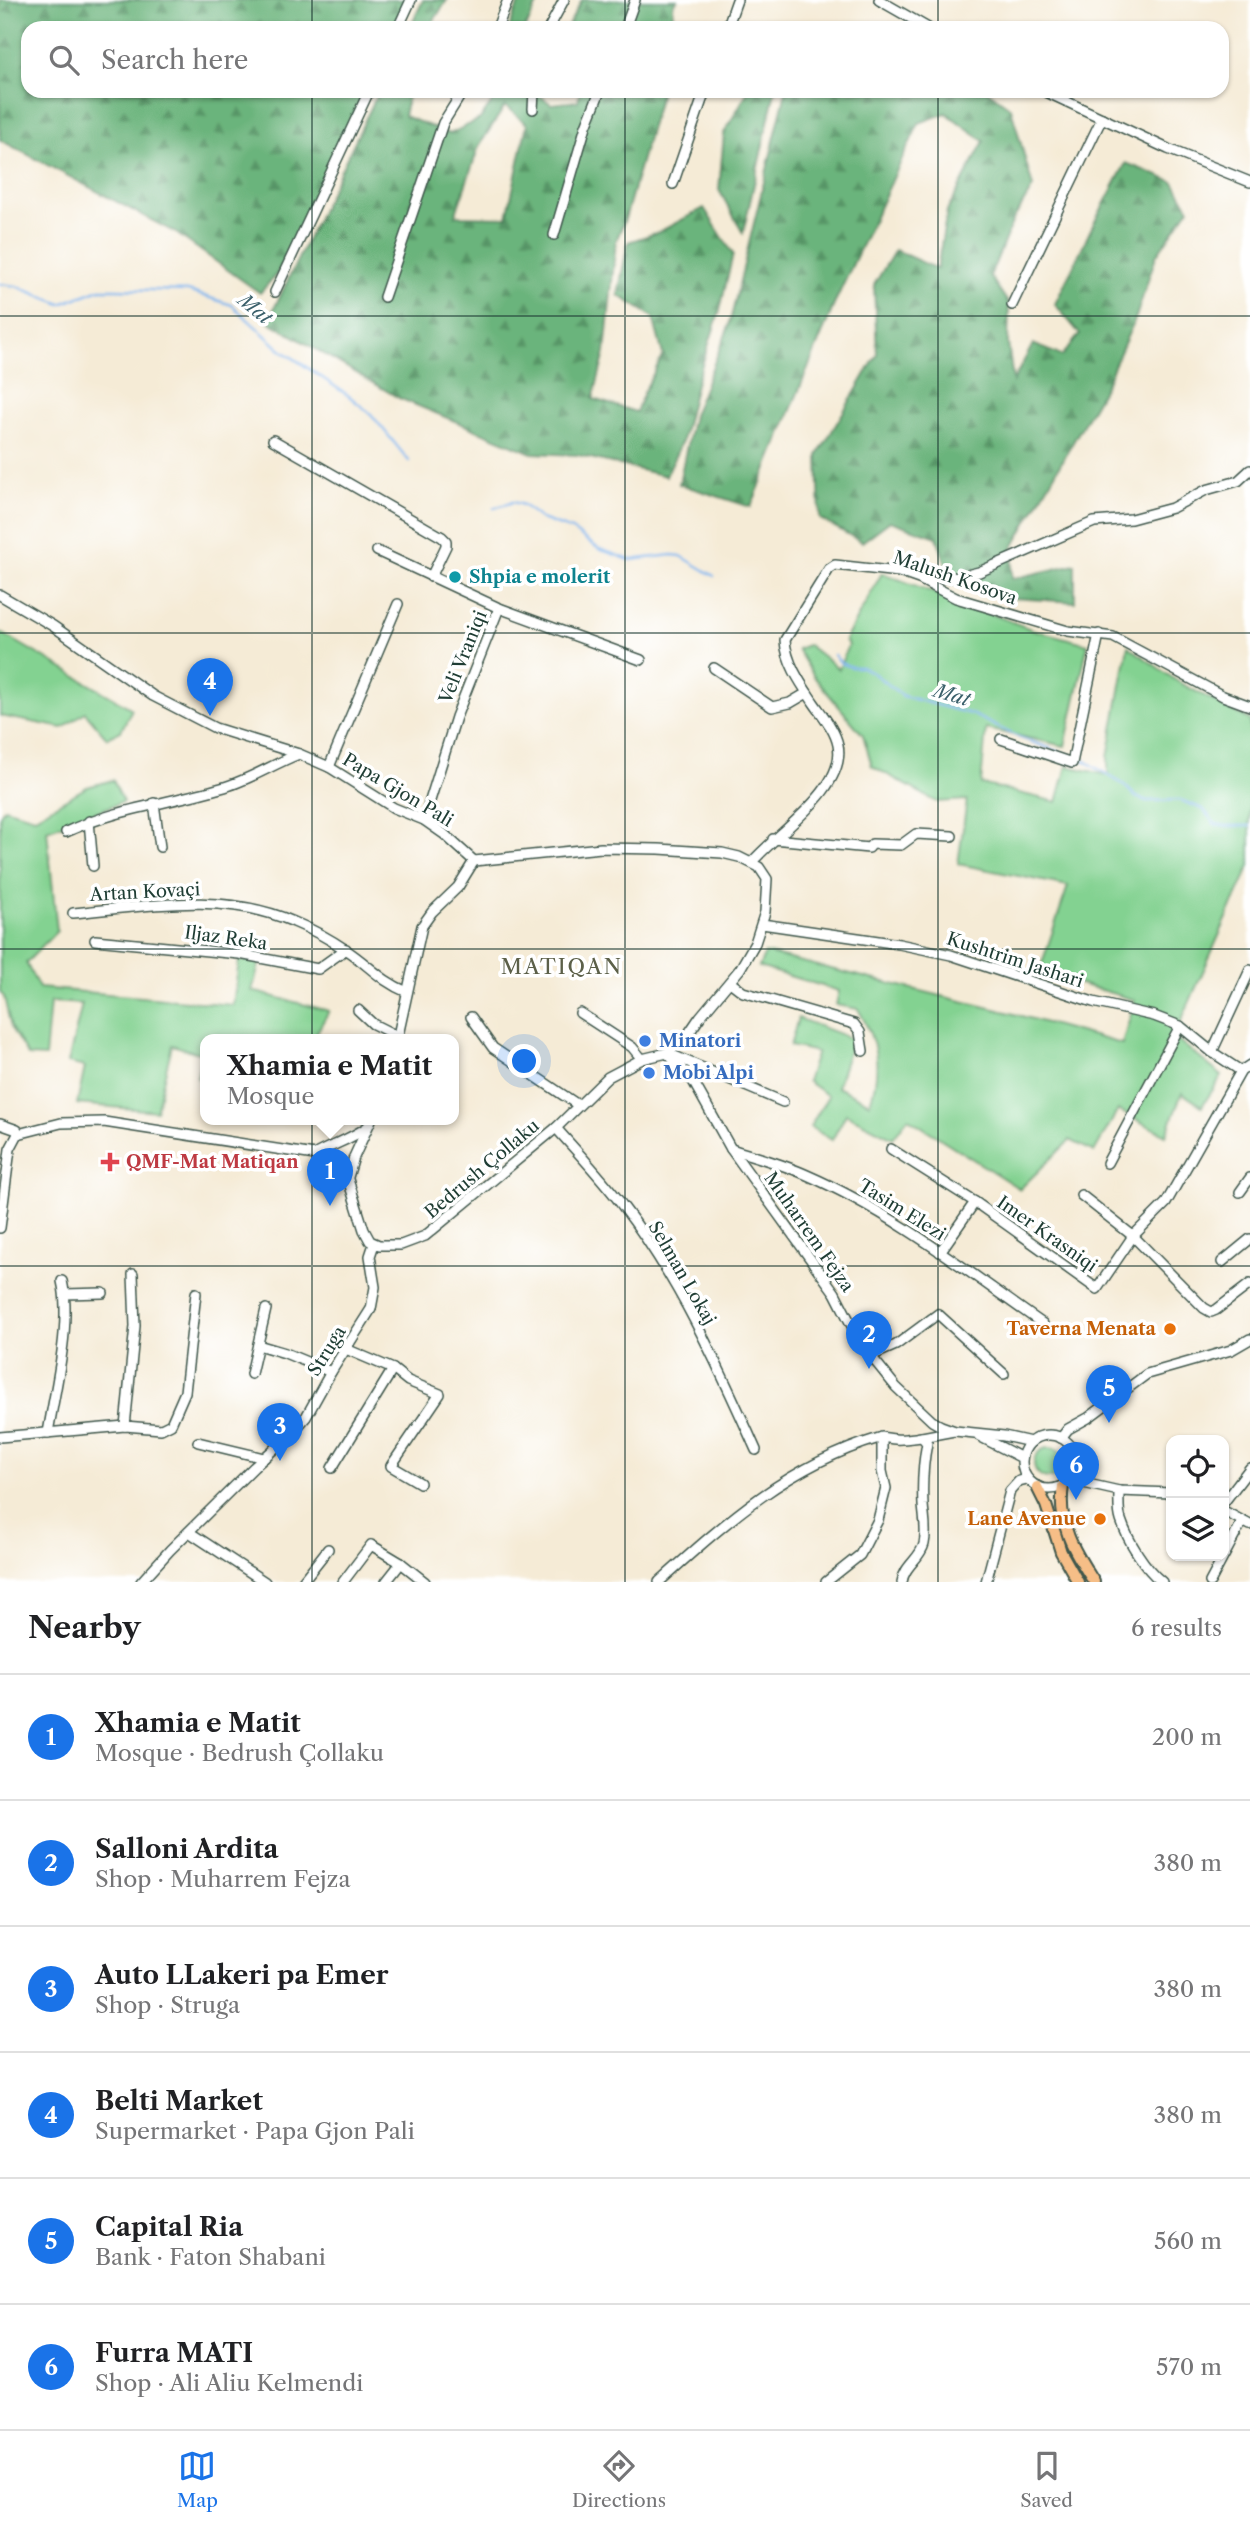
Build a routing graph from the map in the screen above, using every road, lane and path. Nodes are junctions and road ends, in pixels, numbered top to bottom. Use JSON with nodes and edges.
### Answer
{"nodes":[{"id":1,"x":411,"y":0,"type":"edge"},
{"id":2,"x":508,"y":0,"type":"edge"},
{"id":3,"x":564,"y":0,"type":"edge"},
{"id":4,"x":635,"y":0,"type":"edge"},
{"id":5,"x":737,"y":0,"type":"edge"},
{"id":6,"x":879,"y":0,"type":"edge"},
{"id":7,"x":401,"y":21,"type":"edge"},
{"id":8,"x":500,"y":21,"type":"edge"},
{"id":9,"x":553,"y":21,"type":"edge"},
{"id":10,"x":628,"y":21,"type":"edge"},
{"id":11,"x":730,"y":21,"type":"edge"},
{"id":12,"x":916,"y":21,"type":"edge"},
{"id":13,"x":366,"y":98,"type":"edge"},
{"id":14,"x":459,"y":98,"type":"edge"},
{"id":15,"x":534,"y":98,"type":"edge"},
{"id":16,"x":597,"y":98,"type":"edge"},
{"id":17,"x":703,"y":98,"type":"edge"},
{"id":18,"x":1059,"y":98,"type":"edge"},
{"id":19,"x":533,"y":109,"type":"dead end"},
{"id":20,"x":1102,"y":118,"type":"junction"},
{"id":21,"x":1250,"y":182,"type":"edge"},
{"id":22,"x":673,"y":184,"type":"dead end"},
{"id":23,"x":554,"y":235,"type":"dead end"},
{"id":24,"x":275,"y":292,"type":"dead end"},
{"id":25,"x":384,"y":297,"type":"dead end"},
{"id":26,"x":1012,"y":305,"type":"dead end"},
{"id":27,"x":273,"y":440,"type":"dead end"},
{"id":28,"x":1250,"y":470,"type":"edge"},
{"id":29,"x":377,"y":551,"type":"dead end"},
{"id":30,"x":431,"y":577,"type":"junction"},
{"id":31,"x":919,"y":579,"type":"junction"},
{"id":32,"x":0,"y":595,"type":"edge"},
{"id":33,"x":398,"y":604,"type":"dead end"},
{"id":34,"x":499,"y":608,"type":"junction"},
{"id":35,"x":1099,"y":634,"type":"junction"},
{"id":36,"x":641,"y":660,"type":"dead end"},
{"id":37,"x":714,"y":668,"type":"dead end"},
{"id":38,"x":807,"y":693,"type":"junction"},
{"id":39,"x":1250,"y":706,"type":"edge"},
{"id":40,"x":1001,"y":739,"type":"dead end"},
{"id":41,"x":299,"y":754,"type":"junction"},
{"id":42,"x":329,"y":767,"type":"junction"},
{"id":43,"x":154,"y":803,"type":"junction"},
{"id":44,"x":424,"y":820,"type":"junction"},
{"id":45,"x":89,"y":821,"type":"junction"},
{"id":46,"x":66,"y":832,"type":"dead end"},
{"id":47,"x":952,"y":836,"type":"dead end"},
{"id":48,"x":773,"y":839,"type":"junction"},
{"id":49,"x":160,"y":847,"type":"dead end"},
{"id":50,"x":474,"y":861,"type":"junction"},
{"id":51,"x":752,"y":862,"type":"junction"},
{"id":52,"x":93,"y":866,"type":"dead end"},
{"id":53,"x":73,"y":913,"type":"dead end"},
{"id":54,"x":762,"y":923,"type":"junction"},
{"id":55,"x":95,"y":940,"type":"dead end"},
{"id":56,"x":346,"y":949,"type":"junction"},
{"id":57,"x":1250,"y":970,"type":"edge"},
{"id":58,"x":730,"y":982,"type":"junction"},
{"id":59,"x":407,"y":992,"type":"junction"},
{"id":60,"x":358,"y":1010,"type":"dead end"},
{"id":61,"x":580,"y":1013,"type":"dead end"},
{"id":62,"x":471,"y":1017,"type":"dead end"},
{"id":63,"x":1180,"y":1026,"type":"junction"},
{"id":64,"x":390,"y":1034,"type":"edge"},
{"id":65,"x":398,"y":1034,"type":"edge"},
{"id":66,"x":863,"y":1051,"type":"dead end"},
{"id":67,"x":1212,"y":1052,"type":"junction"},
{"id":68,"x":667,"y":1053,"type":"junction"},
{"id":69,"x":642,"y":1059,"type":"junction"},
{"id":70,"x":1246,"y":1068,"type":"edge"},
{"id":71,"x":783,"y":1102,"type":"dead end"},
{"id":72,"x":578,"y":1105,"type":"junction"},
{"id":73,"x":0,"y":1124,"type":"edge"},
{"id":74,"x":368,"y":1125,"type":"edge"},
{"id":75,"x":369,"y":1125,"type":"edge"},
{"id":76,"x":556,"y":1128,"type":"junction"},
{"id":77,"x":18,"y":1134,"type":"junction"},
{"id":78,"x":731,"y":1149,"type":"junction"},
{"id":79,"x":891,"y":1149,"type":"dead end"},
{"id":80,"x":314,"y":1155,"type":"junction"},
{"id":81,"x":1107,"y":1163,"type":"dead end"},
{"id":82,"x":348,"y":1177,"type":"junction"},
{"id":83,"x":1250,"y":1178,"type":"edge"},
{"id":84,"x":1240,"y":1192,"type":"dead end"},
{"id":85,"x":1081,"y":1195,"type":"dead end"},
{"id":86,"x":975,"y":1202,"type":"junction"},
{"id":87,"x":0,"y":1228,"type":"edge"},
{"id":88,"x":1133,"y":1236,"type":"junction"},
{"id":89,"x":1250,"y":1239,"type":"edge"},
{"id":90,"x":374,"y":1244,"type":"junction"},
{"id":91,"x":940,"y":1252,"type":"junction"},
{"id":92,"x":1222,"y":1262,"type":"dead end"},
{"id":93,"x":134,"y":1273,"type":"dead end"},
{"id":94,"x":62,"y":1281,"type":"dead end"},
{"id":95,"x":1250,"y":1284,"type":"edge"},
{"id":96,"x":103,"y":1293,"type":"dead end"},
{"id":97,"x":196,"y":1293,"type":"dead end"},
{"id":98,"x":65,"y":1294,"type":"junction"},
{"id":99,"x":266,"y":1309,"type":"dead end"},
{"id":100,"x":1042,"y":1324,"type":"dead end"},
{"id":101,"x":1250,"y":1339,"type":"edge"},
{"id":102,"x":258,"y":1345,"type":"junction"},
{"id":103,"x":346,"y":1349,"type":"junction"},
{"id":104,"x":871,"y":1356,"type":"junction"},
{"id":105,"x":393,"y":1369,"type":"junction"},
{"id":106,"x":331,"y":1372,"type":"junction"},
{"id":107,"x":251,"y":1374,"type":"dead end"},
{"id":108,"x":1004,"y":1374,"type":"dead end"},
{"id":109,"x":125,"y":1426,"type":"junction"},
{"id":110,"x":956,"y":1431,"type":"junction"},
{"id":111,"x":48,"y":1433,"type":"junction"},
{"id":112,"x":975,"y":1433,"type":"junction"},
{"id":113,"x":0,"y":1437,"type":"edge"},
{"id":114,"x":882,"y":1437,"type":"junction"},
{"id":115,"x":922,"y":1437,"type":"junction"},
{"id":116,"x":1061,"y":1438,"type":"junction"},
{"id":117,"x":198,"y":1442,"type":"dead end"},
{"id":118,"x":1031,"y":1442,"type":"junction"},
{"id":119,"x":756,"y":1450,"type":"dead end"},
{"id":120,"x":264,"y":1458,"type":"junction"},
{"id":121,"x":1022,"y":1458,"type":"junction"},
{"id":122,"x":332,"y":1468,"type":"dead end"},
{"id":123,"x":1250,"y":1468,"type":"edge"},
{"id":124,"x":1027,"y":1479,"type":"junction"},
{"id":125,"x":420,"y":1483,"type":"dead end"},
{"id":126,"x":1067,"y":1483,"type":"junction"},
{"id":127,"x":1037,"y":1487,"type":"junction"},
{"id":128,"x":1119,"y":1491,"type":"junction"},
{"id":129,"x":1166,"y":1493,"type":"edge"},
{"id":130,"x":1227,"y":1498,"type":"edge"},
{"id":131,"x":1229,"y":1514,"type":"edge"},
{"id":132,"x":1246,"y":1523,"type":"edge"},
{"id":133,"x":189,"y":1532,"type":"junction"},
{"id":134,"x":328,"y":1549,"type":"dead end"},
{"id":135,"x":401,"y":1563,"type":"junction"},
{"id":136,"x":141,"y":1582,"type":"edge"},
{"id":137,"x":265,"y":1582,"type":"edge"},
{"id":138,"x":302,"y":1582,"type":"edge"},
{"id":139,"x":343,"y":1582,"type":"edge"},
{"id":140,"x":386,"y":1582,"type":"edge"},
{"id":141,"x":425,"y":1582,"type":"edge"},
{"id":142,"x":659,"y":1582,"type":"edge"},
{"id":143,"x":826,"y":1582,"type":"edge"},
{"id":144,"x":902,"y":1582,"type":"edge"},
{"id":145,"x":986,"y":1582,"type":"edge"},
{"id":146,"x":1078,"y":1582,"type":"edge"},
{"id":147,"x":1094,"y":1582,"type":"edge"},
{"id":148,"x":1162,"y":1582,"type":"edge"},
{"id":149,"x":1210,"y":1582,"type":"edge"}],
"edges":[{"from":1,"to":7,"type":"street"},
{"from":2,"to":8,"type":"street"},
{"from":3,"to":9,"type":"street"},
{"from":4,"to":10,"type":"street"},
{"from":5,"to":11,"type":"street"},
{"from":6,"to":12,"type":"street"},
{"from":13,"to":24,"type":"street"},
{"from":14,"to":25,"type":"street"},
{"from":15,"to":19,"type":"street"},
{"from":16,"to":23,"type":"street"},
{"from":17,"to":22,"type":"street"},
{"from":18,"to":20,"type":"street"},
{"from":20,"to":21,"type":"street"},
{"from":20,"to":26,"type":"street"},
{"from":27,"to":30,"type":"street"},
{"from":28,"to":31,"type":"street"},
{"from":29,"to":30,"type":"street"},
{"from":30,"to":34,"type":"street"},
{"from":31,"to":35,"type":"street","name":"Malush Kosova"},
{"from":31,"to":38,"type":"street","name":"Malush Kosova"},
{"from":32,"to":41,"type":"street","name":"Papa Gjon Pali"},
{"from":33,"to":42,"type":"street"},
{"from":34,"to":36,"type":"street","name":"Veli Vraniqi"},
{"from":34,"to":44,"type":"street","name":"Veli Vraniqi"},
{"from":35,"to":39,"type":"street","name":"Malush Kosova"},
{"from":35,"to":40,"type":"street"},
{"from":37,"to":38,"type":"street"},
{"from":38,"to":48,"type":"street","name":"Malush Kosova"},
{"from":41,"to":42,"type":"street","name":"Papa Gjon Pali"},
{"from":41,"to":43,"type":"street"},
{"from":42,"to":44,"type":"street","name":"Papa Gjon Pali"},
{"from":43,"to":45,"type":"street"},
{"from":43,"to":49,"type":"street"},
{"from":44,"to":50,"type":"street","name":"Papa Gjon Pali"},
{"from":45,"to":46,"type":"street"},
{"from":45,"to":52,"type":"street"},
{"from":47,"to":48,"type":"street"},
{"from":48,"to":51,"type":"street","name":"Malush Kosova"},
{"from":50,"to":51,"type":"street"},
{"from":50,"to":59,"type":"street"},
{"from":51,"to":54,"type":"street"},
{"from":53,"to":56,"type":"street","name":"Artan Kovaçi"},
{"from":54,"to":58,"type":"street"},
{"from":54,"to":63,"type":"street","name":"Kushtrim Jashari"},
{"from":55,"to":56,"type":"street","name":"Iljaz Reka"},
{"from":56,"to":59,"type":"street","name":"Artan Kovaçi"},
{"from":57,"to":67,"type":"street"},
{"from":58,"to":66,"type":"street"},
{"from":58,"to":68,"type":"street"},
{"from":59,"to":65,"type":"street"},
{"from":60,"to":64,"type":"street"},
{"from":61,"to":69,"type":"street"},
{"from":62,"to":72,"type":"street"},
{"from":63,"to":67,"type":"street","name":"Kushtrim Jashari"},
{"from":63,"to":81,"type":"street"},
{"from":67,"to":70,"type":"street","name":"Kushtrim Jashari"},
{"from":68,"to":69,"type":"street","name":"Bedrush Çollaku"},
{"from":68,"to":71,"type":"street"},
{"from":68,"to":78,"type":"street","name":"Muharrem Fejza"},
{"from":69,"to":72,"type":"street","name":"Bedrush Çollaku"},
{"from":70,"to":88,"type":"street","name":"Imer Krasniqi"},
{"from":72,"to":76,"type":"street","name":"Bedrush Çollaku"},
{"from":73,"to":77,"type":"street"},
{"from":74,"to":80,"type":"street"},
{"from":75,"to":82,"type":"street"},
{"from":76,"to":90,"type":"street","name":"Bedrush Çollaku"},
{"from":76,"to":119,"type":"street","name":"Selman Lokaj"},
{"from":77,"to":80,"type":"street"},
{"from":77,"to":87,"type":"street"},
{"from":78,"to":91,"type":"street","name":"Tasim Elezi"},
{"from":78,"to":104,"type":"street","name":"Muharrem Fejza"},
{"from":79,"to":86,"type":"street"},
{"from":80,"to":82,"type":"street"},
{"from":82,"to":90,"type":"street"},
{"from":83,"to":84,"type":"street"},
{"from":85,"to":88,"type":"street"},
{"from":86,"to":88,"type":"street","name":"Imer Krasniqi"},
{"from":86,"to":91,"type":"street","name":"Imer Krasniqi"},
{"from":88,"to":95,"type":"street"},
{"from":89,"to":92,"type":"street"},
{"from":90,"to":103,"type":"street","name":"Struga"},
{"from":91,"to":100,"type":"street","name":"Tasim Elezi"},
{"from":93,"to":109,"type":"street"},
{"from":94,"to":98,"type":"street"},
{"from":96,"to":98,"type":"street"},
{"from":97,"to":109,"type":"street"},
{"from":98,"to":111,"type":"street"},
{"from":99,"to":102,"type":"street"},
{"from":101,"to":116,"type":"street"},
{"from":102,"to":106,"type":"street"},
{"from":102,"to":107,"type":"street"},
{"from":103,"to":105,"type":"street"},
{"from":103,"to":106,"type":"street","name":"Struga"},
{"from":104,"to":108,"type":"street"},
{"from":104,"to":110,"type":"street","name":"Muharrem Fejza"},
{"from":105,"to":122,"type":"street"},
{"from":105,"to":125,"type":"street"},
{"from":106,"to":120,"type":"street","name":"Struga"},
{"from":109,"to":111,"type":"street"},
{"from":110,"to":112,"type":"street","name":"Muharrem Fejza"},
{"from":110,"to":115,"type":"street"},
{"from":111,"to":113,"type":"street"},
{"from":112,"to":118,"type":"street","name":"Muharrem Fejza"},
{"from":112,"to":121,"type":"street","name":"Muharrem Fejza"},
{"from":114,"to":115,"type":"street"},
{"from":114,"to":142,"type":"street"},
{"from":114,"to":143,"type":"street"},
{"from":115,"to":144,"type":"street"},
{"from":116,"to":118,"type":"street"},
{"from":116,"to":126,"type":"street"},
{"from":117,"to":120,"type":"street"},
{"from":118,"to":121,"type":"street"},
{"from":120,"to":133,"type":"street","name":"Struga"},
{"from":121,"to":124,"type":"street"},
{"from":123,"to":130,"type":"street"},
{"from":124,"to":127,"type":"street"},
{"from":124,"to":145,"type":"street"},
{"from":126,"to":127,"type":"street"},
{"from":126,"to":128,"type":"street"},
{"from":126,"to":147,"type":"main road"},
{"from":127,"to":146,"type":"main road"},
{"from":128,"to":129,"type":"street"},
{"from":128,"to":148,"type":"street"},
{"from":131,"to":132,"type":"street"},
{"from":132,"to":149,"type":"street"},
{"from":133,"to":136,"type":"street","name":"Struga"},
{"from":133,"to":137,"type":"street"},
{"from":134,"to":138,"type":"street"},
{"from":135,"to":139,"type":"street"},
{"from":135,"to":140,"type":"street"},
{"from":135,"to":141,"type":"street"}]}
